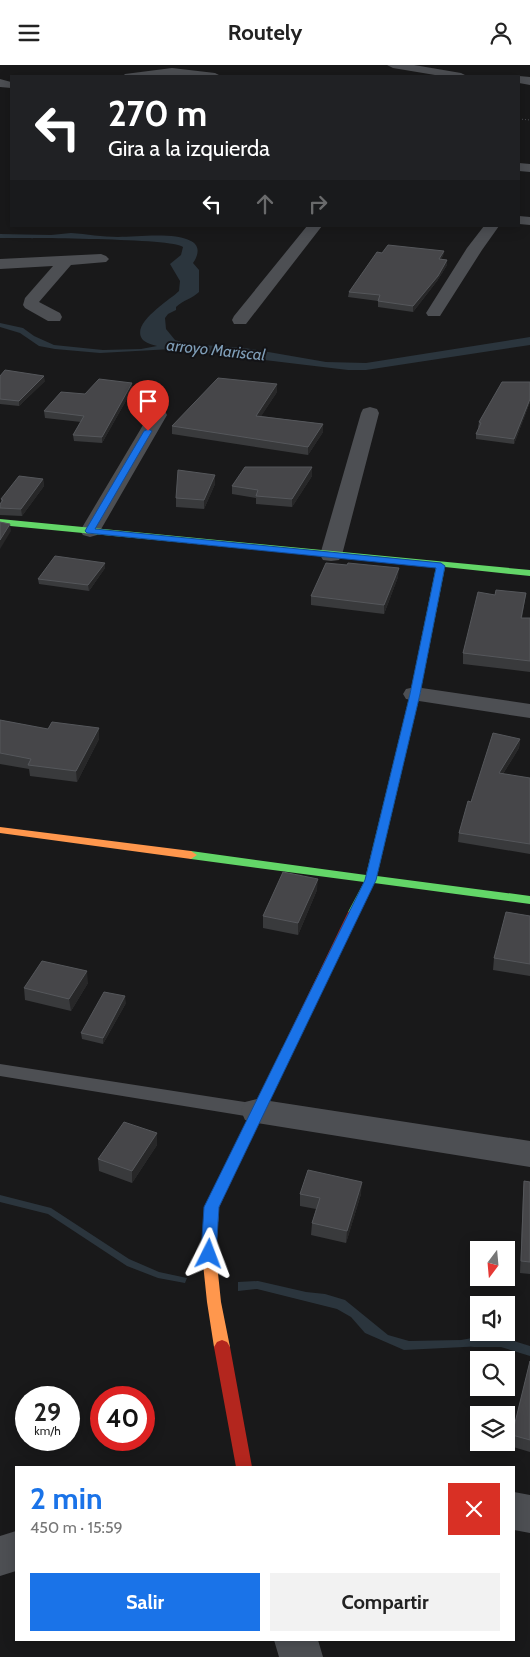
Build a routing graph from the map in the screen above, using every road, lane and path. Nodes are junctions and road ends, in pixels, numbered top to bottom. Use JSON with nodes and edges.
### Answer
{"nodes":[{"id":1,"x":393,"y":65,"type":"edge"},
{"id":2,"x":458,"y":65,"type":"edge"},
{"id":3,"x":135,"y":75,"type":"edge"},
{"id":4,"x":207,"y":75,"type":"edge"},
{"id":5,"x":443,"y":75,"type":"edge"},
{"id":6,"x":449,"y":75,"type":"edge"},
{"id":7,"x":314,"y":227,"type":"edge"},
{"id":8,"x":491,"y":227,"type":"edge"},
{"id":9,"x":100,"y":259,"type":"dead end"},
{"id":10,"x":67,"y":260,"type":"junction"},
{"id":11,"x":0,"y":264,"type":"edge"},
{"id":12,"x":434,"y":313,"type":"dead end"},
{"id":13,"x":54,"y":317,"type":"dead end"},
{"id":14,"x":240,"y":320,"type":"dead end"},
{"id":15,"x":370,"y":413,"type":"dead end"},
{"id":16,"x":158,"y":415,"type":"dead end"},
{"id":17,"x":0,"y":523,"type":"edge"},
{"id":18,"x":90,"y":531,"type":"junction"},
{"id":19,"x":331,"y":555,"type":"junction"},
{"id":20,"x":441,"y":566,"type":"junction"},
{"id":21,"x":530,"y":573,"type":"edge"},
{"id":22,"x":415,"y":694,"type":"junction"},
{"id":23,"x":530,"y":711,"type":"edge"},
{"id":24,"x":0,"y":830,"type":"edge"},
{"id":25,"x":370,"y":880,"type":"junction"},
{"id":26,"x":530,"y":900,"type":"edge"},
{"id":27,"x":0,"y":1070,"type":"edge"},
{"id":28,"x":257,"y":1111,"type":"junction"},
{"id":29,"x":530,"y":1153,"type":"edge"},
{"id":30,"x":244,"y":1466,"type":"edge"},
{"id":31,"x":515,"y":1511,"type":"edge"},
{"id":32,"x":530,"y":1514,"type":"edge"},
{"id":33,"x":15,"y":1551,"type":"edge"},
{"id":34,"x":0,"y":1556,"type":"edge"},
{"id":35,"x":296,"y":1641,"type":"edge"},
{"id":36,"x":302,"y":1657,"type":"edge"}],
"edges":[{"from":1,"to":5,"type":"street"},
{"from":2,"to":6,"type":"street"},
{"from":3,"to":4,"type":"street"},
{"from":7,"to":14,"type":"street"},
{"from":8,"to":12,"type":"street"},
{"from":9,"to":10,"type":"street"},
{"from":10,"to":11,"type":"street"},
{"from":10,"to":13,"type":"street"},
{"from":15,"to":19,"type":"street"},
{"from":16,"to":18,"type":"street"},
{"from":17,"to":18,"type":"street"},
{"from":18,"to":19,"type":"street"},
{"from":19,"to":20,"type":"street"},
{"from":20,"to":21,"type":"street"},
{"from":20,"to":22,"type":"street"},
{"from":22,"to":23,"type":"street"},
{"from":22,"to":25,"type":"street"},
{"from":24,"to":25,"type":"street"},
{"from":25,"to":26,"type":"street"},
{"from":25,"to":28,"type":"street"},
{"from":27,"to":28,"type":"lane"},
{"from":28,"to":29,"type":"street"},
{"from":28,"to":30,"type":"street"},
{"from":31,"to":32,"type":"street"},
{"from":33,"to":34,"type":"street"},
{"from":35,"to":36,"type":"street"}]}
